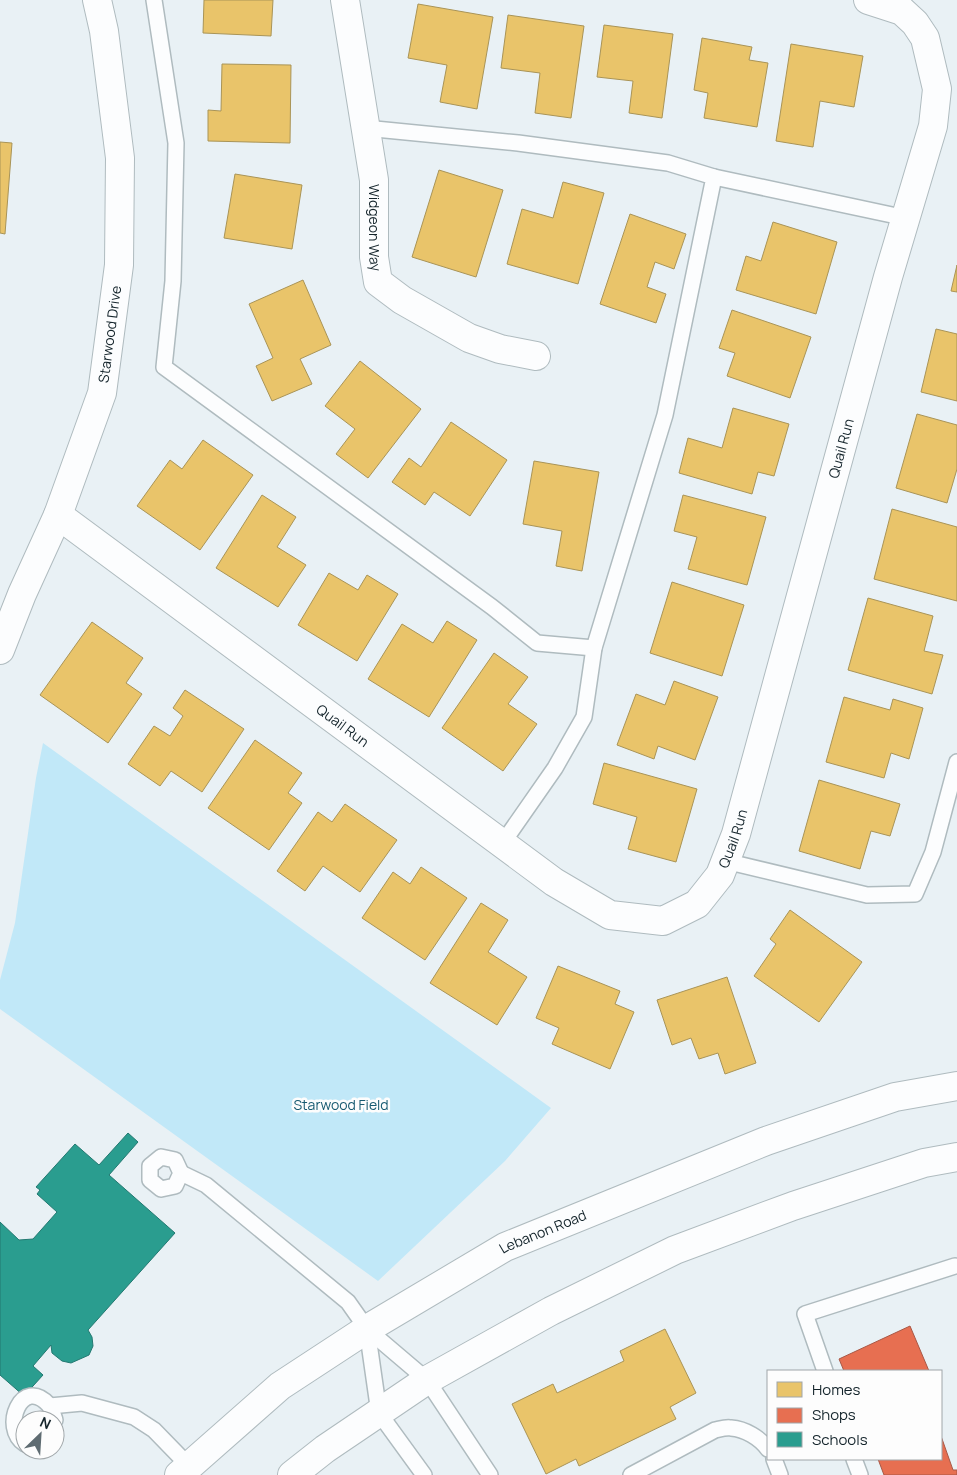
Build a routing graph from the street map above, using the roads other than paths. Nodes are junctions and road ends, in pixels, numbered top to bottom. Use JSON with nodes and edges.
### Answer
{"nodes":[{"id":1,"x":97,"y":0,"type":"edge"},
{"id":2,"x":154,"y":0,"type":"edge"},
{"id":3,"x":345,"y":0,"type":"edge"},
{"id":4,"x":868,"y":0,"type":"edge"},
{"id":5,"x":365,"y":128,"type":"junction"},
{"id":6,"x":714,"y":177,"type":"junction"},
{"id":7,"x":906,"y":218,"type":"junction"},
{"id":8,"x":536,"y":356,"type":"dead end"},
{"id":9,"x":58,"y":515,"type":"junction"},
{"id":10,"x":594,"y":648,"type":"junction"},
{"id":11,"x":0,"y":650,"type":"edge"},
{"id":12,"x":957,"y":762,"type":"edge"},
{"id":13,"x":502,"y":844,"type":"junction"},
{"id":14,"x":726,"y":861,"type":"junction"},
{"id":15,"x":957,"y":1086,"type":"edge"},
{"id":16,"x":957,"y":1157,"type":"edge"},
{"id":17,"x":181,"y":1173,"type":"dead end"},
{"id":18,"x":955,"y":1266,"type":"dead end"},
{"id":19,"x":367,"y":1329,"type":"junction"},
{"id":20,"x":825,"y":1370,"type":"edge"},
{"id":21,"x":427,"y":1380,"type":"junction"},
{"id":22,"x":48,"y":1410,"type":"edge"},
{"id":23,"x":65,"y":1412,"type":"edge"},
{"id":24,"x":379,"y":1413,"type":"junction"},
{"id":25,"x":15,"y":1438,"type":"edge"},
{"id":26,"x":767,"y":1448,"type":"edge"},
{"id":27,"x":774,"y":1460,"type":"edge"},
{"id":28,"x":854,"y":1460,"type":"edge"},
{"id":29,"x":184,"y":1471,"type":"edge"},
{"id":30,"x":292,"y":1475,"type":"edge"},
{"id":31,"x":424,"y":1475,"type":"edge"},
{"id":32,"x":490,"y":1475,"type":"edge"},
{"id":33,"x":631,"y":1475,"type":"edge"},
{"id":34,"x":780,"y":1475,"type":"edge"},
{"id":35,"x":860,"y":1475,"type":"edge"}],
"edges":[{"from":1,"to":9,"type":"street","name":"Starwood Drive"},
{"from":2,"to":10,"type":"lane"},
{"from":3,"to":5,"type":"street","name":"Widgeon Way"},
{"from":4,"to":7,"type":"street","name":"Quail Run"},
{"from":5,"to":6,"type":"lane"},
{"from":5,"to":8,"type":"street","name":"Widgeon Way"},
{"from":6,"to":7,"type":"lane"},
{"from":6,"to":10,"type":"lane"},
{"from":7,"to":14,"type":"street","name":"Quail Run"},
{"from":9,"to":11,"type":"street","name":"Starwood Drive"},
{"from":9,"to":13,"type":"street","name":"Quail Run"},
{"from":10,"to":13,"type":"lane"},
{"from":12,"to":14,"type":"lane"},
{"from":13,"to":14,"type":"street","name":"Quail Run"},
{"from":15,"to":19,"type":"street","name":"Lebanon Road"},
{"from":16,"to":21,"type":"street"},
{"from":17,"to":19,"type":"lane"},
{"from":18,"to":20,"type":"lane"},
{"from":19,"to":21,"type":"lane"},
{"from":19,"to":24,"type":"lane"},
{"from":19,"to":29,"type":"street","name":"Lebanon Road"},
{"from":21,"to":24,"type":"street"},
{"from":21,"to":32,"type":"lane"},
{"from":22,"to":25,"type":"lane"},
{"from":23,"to":29,"type":"lane"},
{"from":24,"to":30,"type":"street"},
{"from":24,"to":31,"type":"lane"},
{"from":26,"to":33,"type":"lane"},
{"from":27,"to":34,"type":"lane"},
{"from":28,"to":35,"type":"lane"}]}
